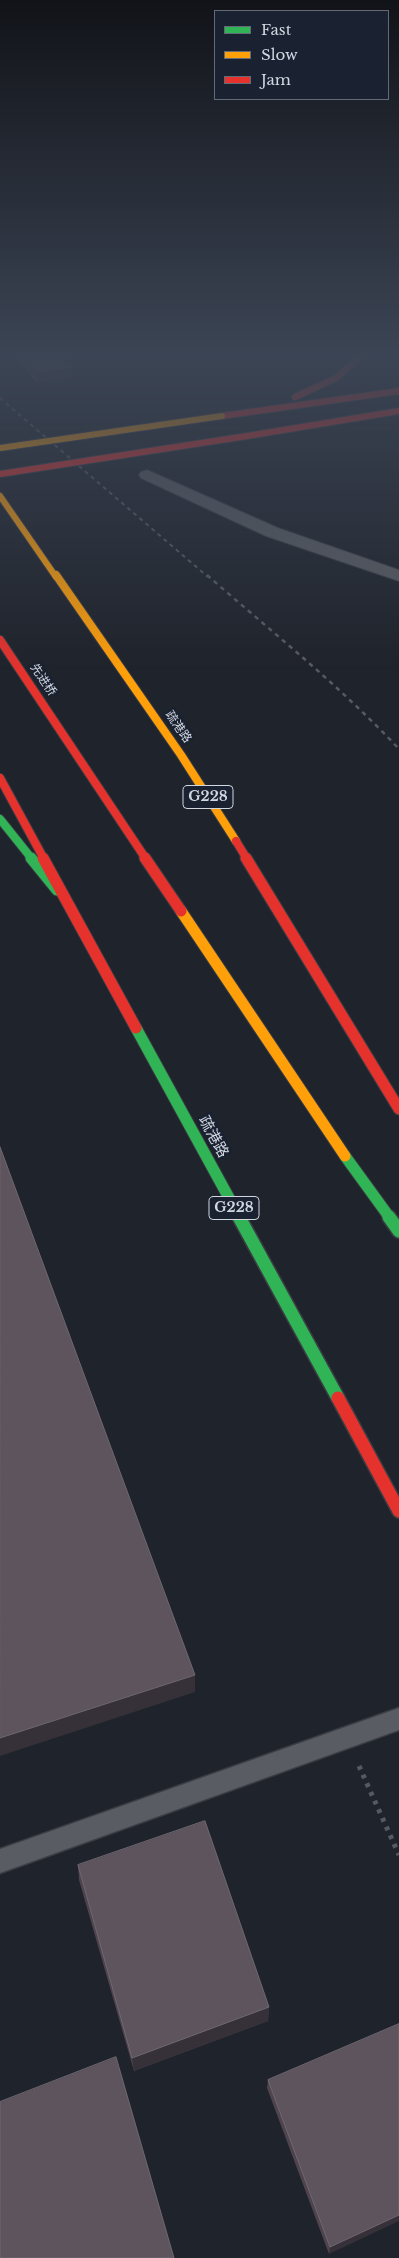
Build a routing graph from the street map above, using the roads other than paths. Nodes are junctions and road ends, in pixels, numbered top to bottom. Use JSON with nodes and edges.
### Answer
{"nodes":[{"id":1,"x":89,"y":460,"type":"edge"},
{"id":2,"x":0,"y":474,"type":"edge"},
{"id":3,"x":147,"y":474,"type":"dead end"},
{"id":4,"x":0,"y":496,"type":"edge"},
{"id":5,"x":399,"y":576,"type":"edge"},
{"id":6,"x":0,"y":640,"type":"edge"},
{"id":7,"x":0,"y":778,"type":"edge"},
{"id":8,"x":0,"y":819,"type":"edge"},
{"id":9,"x":70,"y":906,"type":"junction"},
{"id":10,"x":399,"y":1109,"type":"edge"},
{"id":11,"x":399,"y":1232,"type":"edge"},
{"id":12,"x":399,"y":1511,"type":"edge"},
{"id":13,"x":399,"y":1720,"type":"edge"},
{"id":14,"x":0,"y":1861,"type":"edge"}],
"edges":[{"from":1,"to":2,"type":"main road","bridge":true},
{"from":3,"to":5,"type":"street"},
{"from":4,"to":10,"type":"main road","name":"疏港路","number":"G228"},
{"from":6,"to":11,"type":"main road","name":"先进桥"},
{"from":7,"to":9,"type":"main road","name":"疏港路","number":"G228"},
{"from":8,"to":9,"type":"main road"},
{"from":9,"to":12,"type":"main road","name":"疏港路","number":"G228"},
{"from":13,"to":14,"type":"lane"}]}
